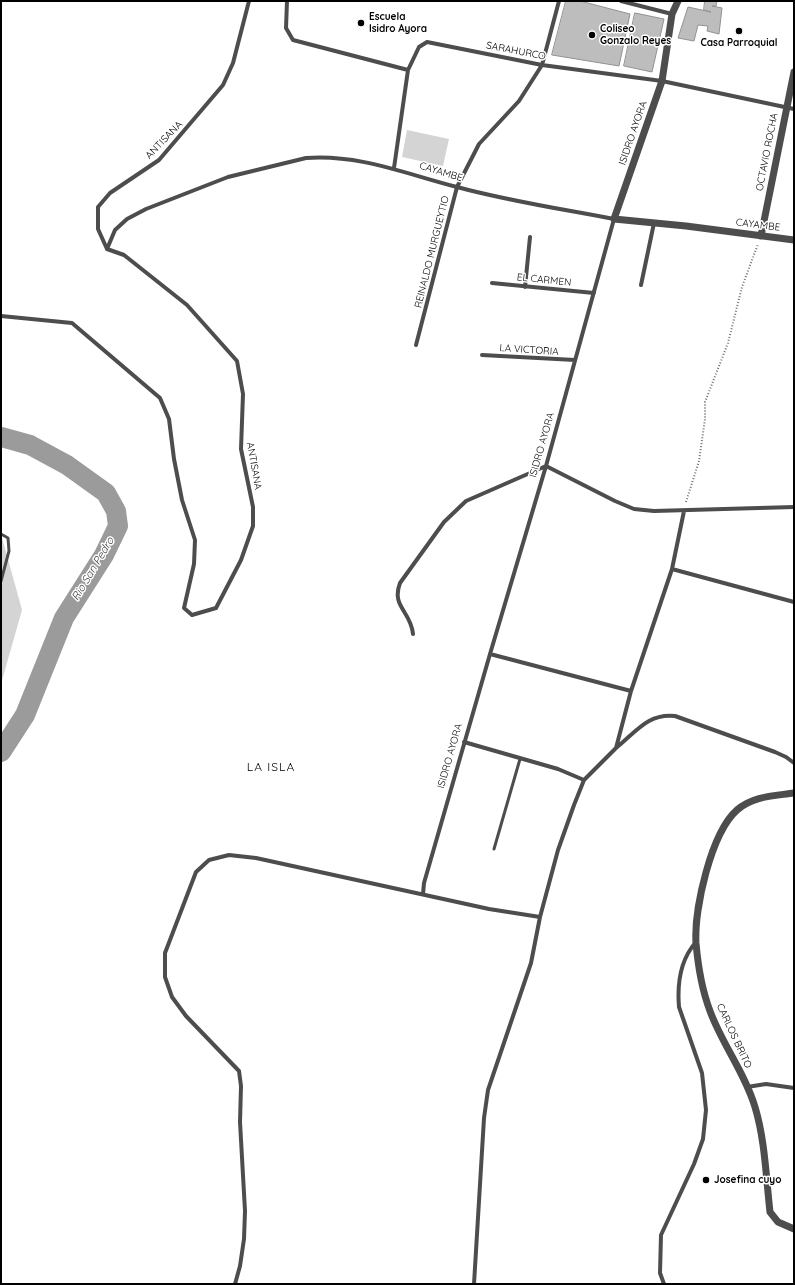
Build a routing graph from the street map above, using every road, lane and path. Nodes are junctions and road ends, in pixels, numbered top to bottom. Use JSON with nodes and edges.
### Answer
{"nodes":[{"id":1,"x":249,"y":1,"type":"edge"},
{"id":2,"x":287,"y":1,"type":"edge"},
{"id":3,"x":559,"y":1,"type":"edge"},
{"id":4,"x":621,"y":1,"type":"edge"},
{"id":5,"x":678,"y":1,"type":"edge"},
{"id":6,"x":672,"y":14,"type":"junction"},
{"id":7,"x":542,"y":65,"type":"junction"},
{"id":8,"x":408,"y":70,"type":"junction"},
{"id":9,"x":794,"y":72,"type":"edge"},
{"id":10,"x":662,"y":81,"type":"junction"},
{"id":11,"x":786,"y":108,"type":"junction"},
{"id":12,"x":794,"y":109,"type":"edge"},
{"id":13,"x":394,"y":168,"type":"junction"},
{"id":14,"x":457,"y":188,"type":"junction"},
{"id":15,"x":614,"y":219,"type":"junction"},
{"id":16,"x":654,"y":223,"type":"junction"},
{"id":17,"x":761,"y":236,"type":"junction"},
{"id":18,"x":530,"y":237,"type":"dead end"},
{"id":19,"x":794,"y":240,"type":"edge"},
{"id":20,"x":107,"y":249,"type":"junction"},
{"id":21,"x":492,"y":283,"type":"dead end"},
{"id":22,"x":525,"y":286,"type":"junction"},
{"id":23,"x":641,"y":286,"type":"dead end"},
{"id":24,"x":594,"y":293,"type":"junction"},
{"id":25,"x":1,"y":316,"type":"edge"},
{"id":26,"x":416,"y":345,"type":"dead end"},
{"id":27,"x":482,"y":355,"type":"dead end"},
{"id":28,"x":575,"y":360,"type":"junction"},
{"id":29,"x":546,"y":466,"type":"junction"},
{"id":30,"x":794,"y":507,"type":"edge"},
{"id":31,"x":684,"y":511,"type":"junction"},
{"id":32,"x":1,"y":534,"type":"edge"},
{"id":33,"x":672,"y":569,"type":"junction"},
{"id":34,"x":1,"y":580,"type":"edge"},
{"id":35,"x":794,"y":602,"type":"edge"},
{"id":36,"x":413,"y":634,"type":"dead end"},
{"id":37,"x":490,"y":654,"type":"junction"},
{"id":38,"x":631,"y":691,"type":"junction"},
{"id":39,"x":464,"y":742,"type":"junction"},
{"id":40,"x":616,"y":748,"type":"junction"},
{"id":41,"x":520,"y":759,"type":"junction"},
{"id":42,"x":794,"y":763,"type":"edge"},
{"id":43,"x":584,"y":780,"type":"junction"},
{"id":44,"x":794,"y":793,"type":"edge"},
{"id":45,"x":494,"y":849,"type":"dead end"},
{"id":46,"x":423,"y":894,"type":"junction"},
{"id":47,"x":540,"y":917,"type":"junction"},
{"id":48,"x":696,"y":942,"type":"junction"},
{"id":49,"x":747,"y":1088,"type":"junction"},
{"id":50,"x":794,"y":1088,"type":"edge"},
{"id":51,"x":794,"y":1229,"type":"edge"},
{"id":52,"x":235,"y":1284,"type":"edge"},
{"id":53,"x":474,"y":1284,"type":"edge"},
{"id":54,"x":664,"y":1284,"type":"edge"}],
"edges":[{"from":1,"to":20,"type":"street","name":"ANTISANA"},
{"from":2,"to":8,"type":"street"},
{"from":3,"to":7,"type":"street","name":"REINALDO MURGUEYTIO"},
{"from":4,"to":6,"type":"street"},
{"from":5,"to":6,"type":"street","name":"ISIDRO AYORA"},
{"from":6,"to":10,"type":"street","name":"ISIDRO AYORA"},
{"from":7,"to":8,"type":"street","name":"SARAHURCO"},
{"from":7,"to":10,"type":"street","name":"SARAHURCO"},
{"from":7,"to":14,"type":"street","name":"REINALDO MURGUEYTIO"},
{"from":8,"to":13,"type":"street","name":"SARAHURCO"},
{"from":9,"to":11,"type":"street","name":"OCTAVIO ROCHA"},
{"from":10,"to":11,"type":"street","name":"SARAHURCO"},
{"from":10,"to":15,"type":"street","name":"ISIDRO AYORA"},
{"from":11,"to":12,"type":"street","name":"SARAHURCO"},
{"from":11,"to":17,"type":"street","name":"OCTAVIO ROCHA"},
{"from":13,"to":14,"type":"street","name":"CAYAMBE"},
{"from":13,"to":20,"type":"street","name":"CAYAMBE"},
{"from":14,"to":15,"type":"street","name":"CAYAMBE"},
{"from":14,"to":26,"type":"street","name":"REINALDO MURGUEYTIO"},
{"from":15,"to":16,"type":"street","name":"CAYAMBE"},
{"from":15,"to":24,"type":"street","name":"ISIDRO AYORA"},
{"from":16,"to":17,"type":"street","name":"CAYAMBE"},
{"from":16,"to":23,"type":"street"},
{"from":17,"to":19,"type":"street","name":"CAYAMBE"},
{"from":17,"to":31,"type":"path"},
{"from":18,"to":22,"type":"street"},
{"from":20,"to":25,"type":"street","name":"ANTISANA"},
{"from":21,"to":22,"type":"street","name":"EL CARMEN"},
{"from":22,"to":24,"type":"street","name":"EL CARMEN"},
{"from":24,"to":28,"type":"street","name":"ISIDRO AYORA"},
{"from":27,"to":28,"type":"street","name":"LA VICTORIA"},
{"from":28,"to":29,"type":"street","name":"ISIDRO AYORA"},
{"from":29,"to":31,"type":"street"},
{"from":29,"to":36,"type":"street"},
{"from":29,"to":37,"type":"street","name":"ISIDRO AYORA"},
{"from":30,"to":31,"type":"street"},
{"from":31,"to":33,"type":"street"},
{"from":32,"to":34,"type":"lane"},
{"from":33,"to":35,"type":"street"},
{"from":33,"to":38,"type":"street"},
{"from":37,"to":38,"type":"street"},
{"from":37,"to":39,"type":"street","name":"ISIDRO AYORA"},
{"from":38,"to":40,"type":"street"},
{"from":39,"to":41,"type":"street"},
{"from":39,"to":46,"type":"street","name":"ISIDRO AYORA"},
{"from":40,"to":42,"type":"street"},
{"from":40,"to":43,"type":"street"},
{"from":41,"to":43,"type":"street"},
{"from":41,"to":45,"type":"lane"},
{"from":43,"to":47,"type":"street"},
{"from":44,"to":48,"type":"street","name":"CARLOS BRITO"},
{"from":46,"to":47,"type":"street"},
{"from":46,"to":52,"type":"street"},
{"from":47,"to":53,"type":"street"},
{"from":48,"to":49,"type":"street","name":"CARLOS BRITO"},
{"from":48,"to":54,"type":"street"},
{"from":49,"to":50,"type":"street"},
{"from":49,"to":51,"type":"street","name":"CARLOS BRITO"}]}
